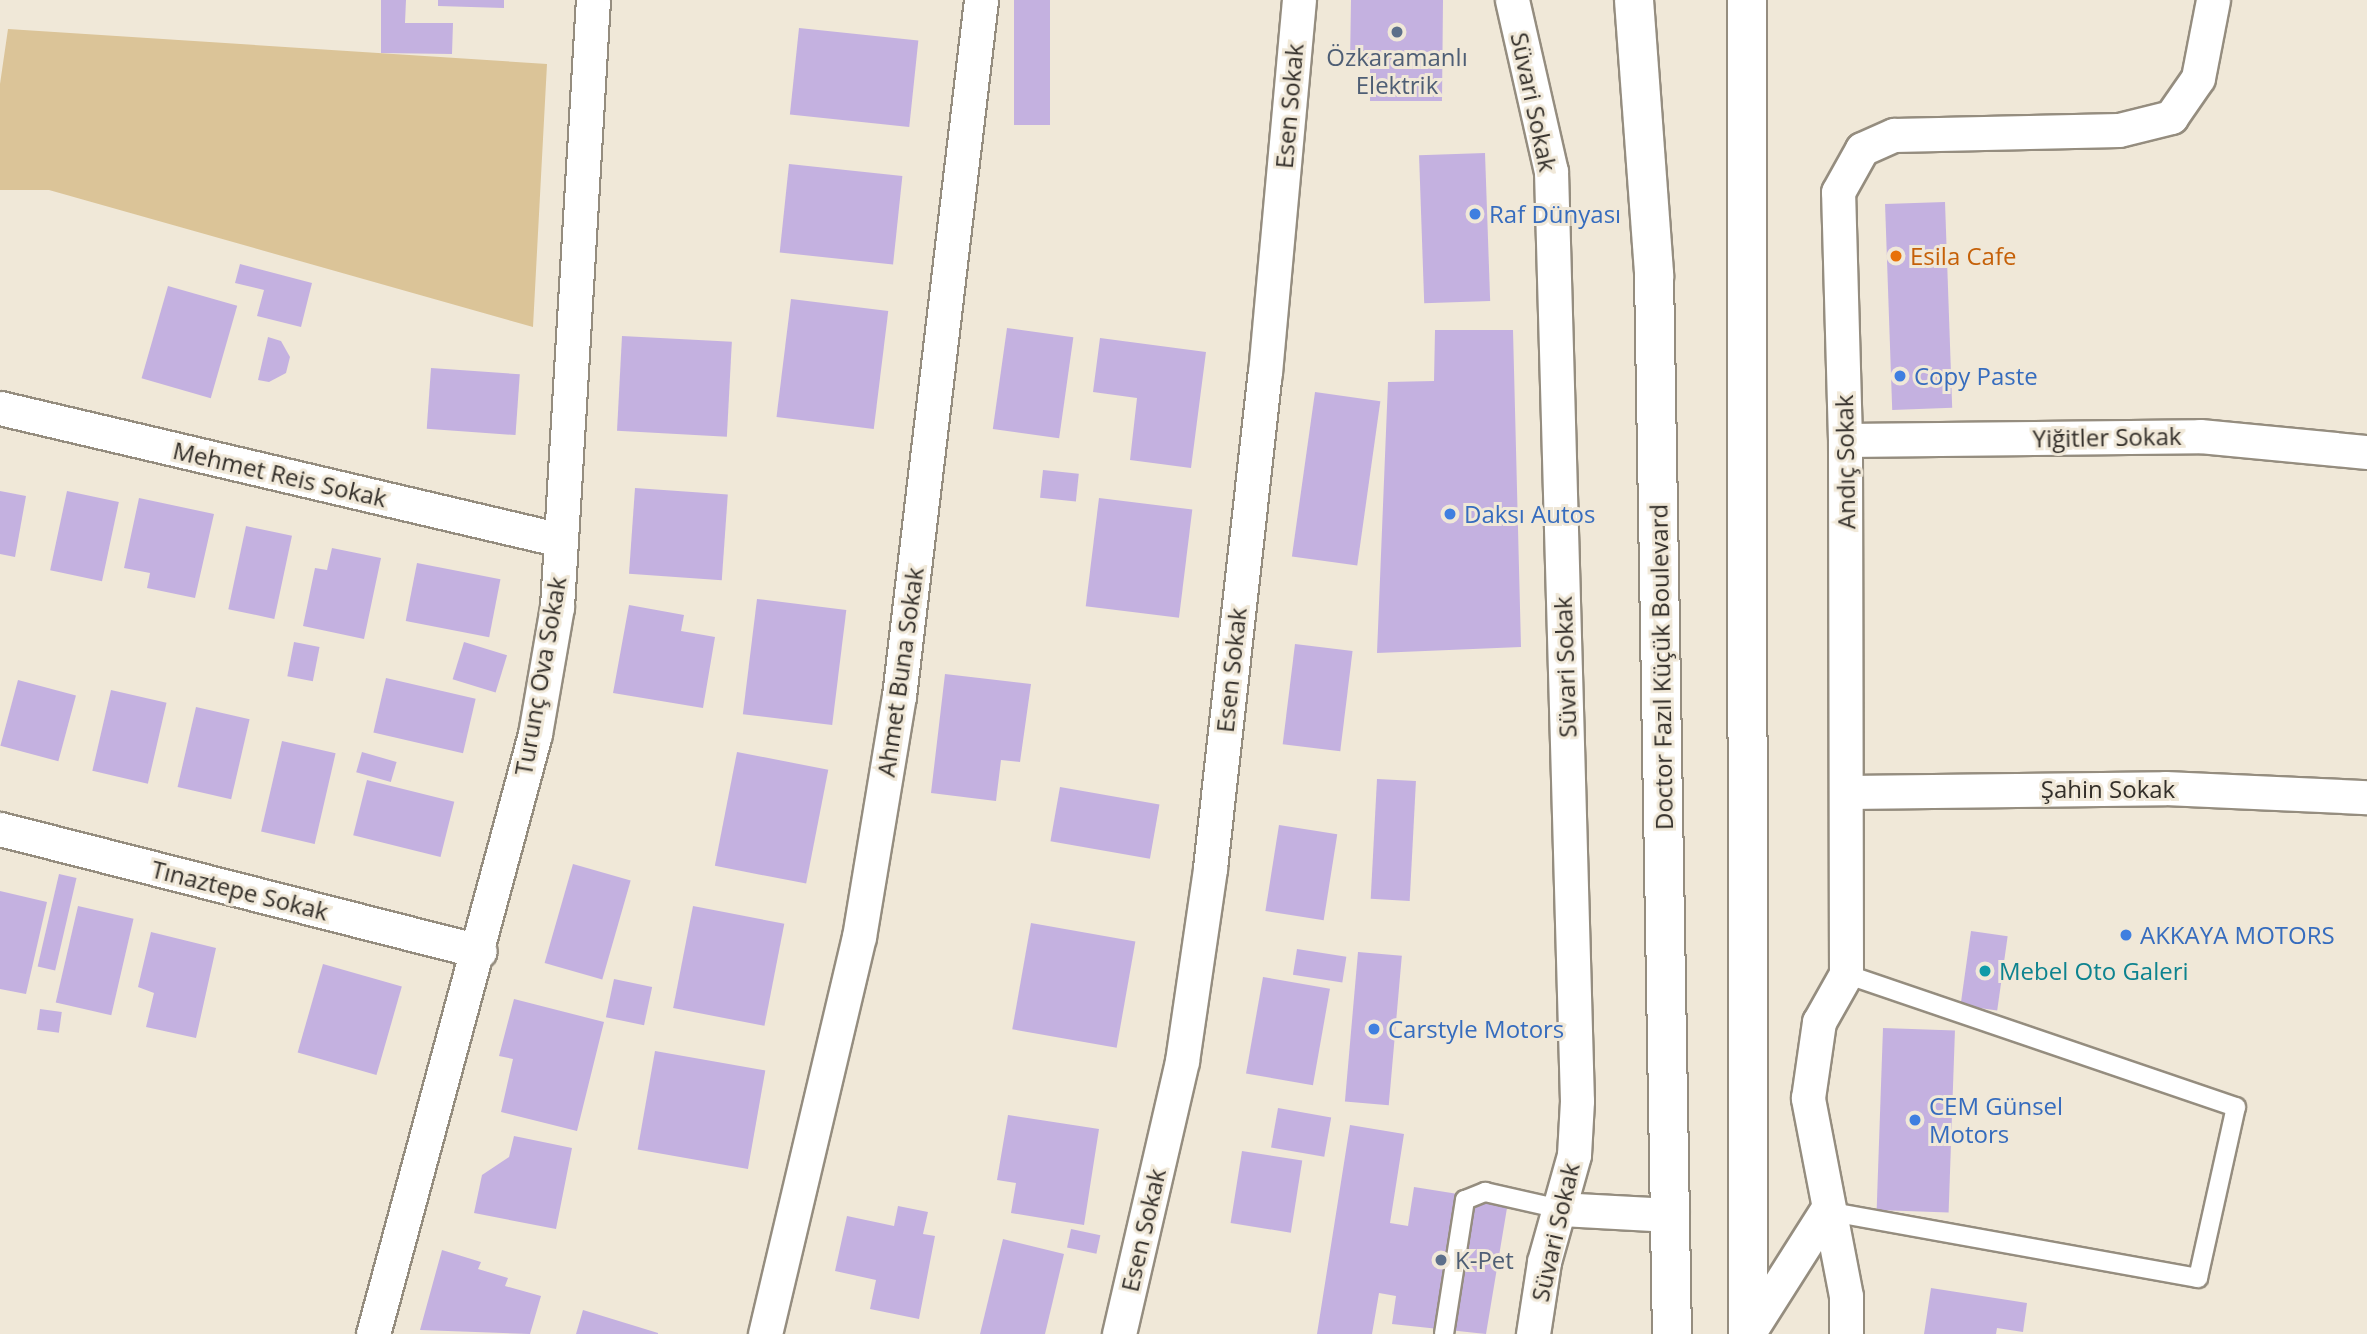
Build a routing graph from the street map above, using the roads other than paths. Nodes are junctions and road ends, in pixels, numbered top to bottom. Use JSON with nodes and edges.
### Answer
{"nodes":[{"id":1,"x":593,"y":0,"type":"edge"},
{"id":2,"x":981,"y":0,"type":"edge"},
{"id":3,"x":1298,"y":0,"type":"edge"},
{"id":4,"x":1512,"y":0,"type":"edge"},
{"id":5,"x":1634,"y":0,"type":"edge"},
{"id":6,"x":1746,"y":0,"type":"edge"},
{"id":7,"x":2213,"y":0,"type":"edge"},
{"id":8,"x":0,"y":408,"type":"edge"},
{"id":9,"x":1845,"y":440,"type":"junction"},
{"id":10,"x":2367,"y":452,"type":"edge"},
{"id":11,"x":561,"y":540,"type":"junction"},
{"id":12,"x":1849,"y":792,"type":"junction"},
{"id":13,"x":2367,"y":797,"type":"edge"},
{"id":14,"x":0,"y":829,"type":"edge"},
{"id":15,"x":480,"y":951,"type":"junction"},
{"id":16,"x":1846,"y":974,"type":"junction"},
{"id":17,"x":1560,"y":1209,"type":"junction"},
{"id":18,"x":1826,"y":1211,"type":"junction"},
{"id":19,"x":1672,"y":1215,"type":"junction"},
{"id":20,"x":373,"y":1334,"type":"edge"},
{"id":21,"x":765,"y":1334,"type":"edge"},
{"id":22,"x":1119,"y":1334,"type":"edge"},
{"id":23,"x":1444,"y":1334,"type":"edge"},
{"id":24,"x":1533,"y":1334,"type":"edge"},
{"id":25,"x":1672,"y":1334,"type":"edge"},
{"id":26,"x":1748,"y":1334,"type":"edge"},
{"id":27,"x":1846,"y":1334,"type":"edge"}],
"edges":[{"from":1,"to":11,"type":"street","name":"Turunç Ova Sokak"},
{"from":2,"to":21,"type":"street","name":"Ahmet Buna Sokak"},
{"from":3,"to":22,"type":"street","name":"Esen Sokak"},
{"from":4,"to":17,"type":"street","name":"Süvari Sokak"},
{"from":5,"to":19,"type":"highway","name":"Doctor Fazıl Küçük Boulevard"},
{"from":6,"to":26,"type":"highway"},
{"from":7,"to":9,"type":"street","name":"Andıç Sokak"},
{"from":8,"to":11,"type":"street","name":"Mehmet Reis Sokak"},
{"from":9,"to":10,"type":"street","name":"Yiğitler Sokak"},
{"from":9,"to":12,"type":"street","name":"Andıç Sokak"},
{"from":11,"to":15,"type":"street","name":"Turunç Ova Sokak"},
{"from":12,"to":13,"type":"street","name":"Şahin Sokak"},
{"from":12,"to":16,"type":"street","name":"Andıç Sokak"},
{"from":14,"to":15,"type":"street","name":"Tınaztepe Sokak"},
{"from":15,"to":20,"type":"street","name":"Turunç Ova Sokak"},
{"from":16,"to":18,"type":"street","name":"Andıç Sokak"},
{"from":16,"to":18,"type":"lane"},
{"from":17,"to":19,"type":"street"},
{"from":17,"to":23,"type":"lane"},
{"from":17,"to":24,"type":"street","name":"Süvari Sokak"},
{"from":18,"to":26,"type":"street"},
{"from":18,"to":27,"type":"street","name":"Andıç Sokak"},
{"from":19,"to":25,"type":"highway","name":"Doctor Fazıl Küçük Boulevard"}]}
